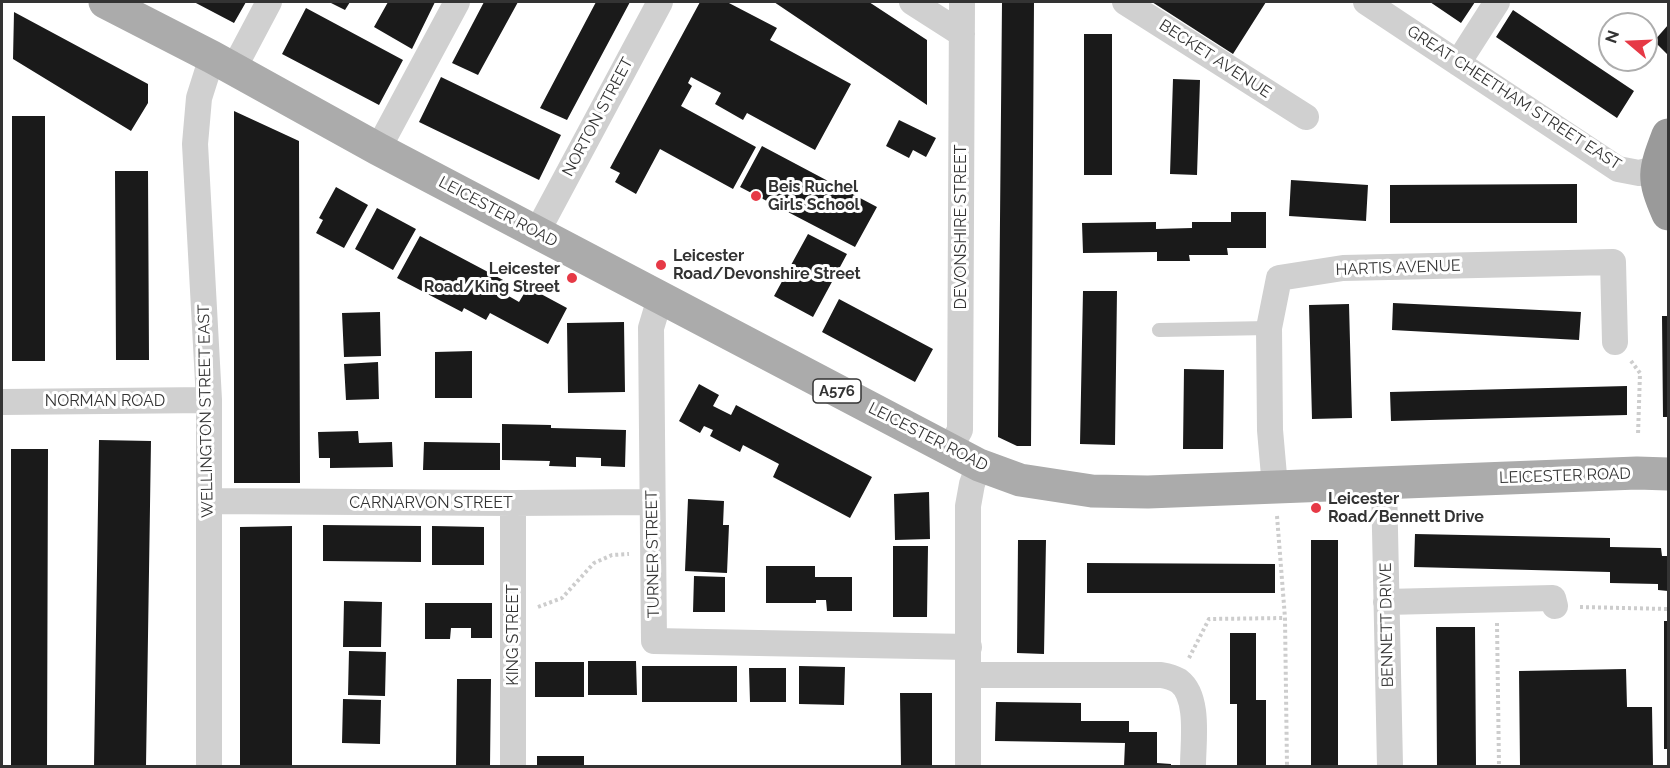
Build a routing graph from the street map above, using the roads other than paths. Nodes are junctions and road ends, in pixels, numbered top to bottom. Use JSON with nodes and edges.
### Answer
{"nodes":[{"id":1,"x":105,"y":2,"type":"edge"},
{"id":2,"x":269,"y":2,"type":"edge"},
{"id":3,"x":457,"y":2,"type":"edge"},
{"id":4,"x":660,"y":2,"type":"edge"},
{"id":5,"x":912,"y":2,"type":"edge"},
{"id":6,"x":962,"y":2,"type":"edge"},
{"id":7,"x":1125,"y":2,"type":"edge"},
{"id":8,"x":1366,"y":2,"type":"edge"},
{"id":9,"x":1497,"y":2,"type":"edge"},
{"id":10,"x":962,"y":34,"type":"junction"},
{"id":11,"x":1458,"y":63,"type":"junction"},
{"id":12,"x":223,"y":64,"type":"junction"},
{"id":13,"x":1306,"y":117,"type":"dead end"},
{"id":14,"x":1668,"y":135,"type":"edge"},
{"id":15,"x":378,"y":149,"type":"junction"},
{"id":16,"x":1656,"y":169,"type":"junction"},
{"id":17,"x":1668,"y":214,"type":"edge"},
{"id":18,"x":537,"y":232,"type":"junction"},
{"id":19,"x":660,"y":298,"type":"junction"},
{"id":20,"x":1269,"y":328,"type":"junction"},
{"id":21,"x":1159,"y":330,"type":"dead end"},
{"id":22,"x":1615,"y":342,"type":"road end"},
{"id":23,"x":209,"y":400,"type":"junction"},
{"id":24,"x":2,"y":402,"type":"edge"},
{"id":25,"x":949,"y":449,"type":"junction"},
{"id":26,"x":979,"y":465,"type":"junction"},
{"id":27,"x":1660,"y":477,"type":"edge"},
{"id":28,"x":1384,"y":483,"type":"junction"},
{"id":29,"x":1275,"y":487,"type":"junction"},
{"id":30,"x":209,"y":501,"type":"junction"},
{"id":31,"x":652,"y":502,"type":"junction"},
{"id":32,"x":513,"y":503,"type":"junction"},
{"id":33,"x":1386,"y":602,"type":"junction"},
{"id":34,"x":1555,"y":606,"type":"road end"},
{"id":35,"x":969,"y":647,"type":"junction"},
{"id":36,"x":968,"y":675,"type":"junction"},
{"id":37,"x":208,"y":766,"type":"edge"},
{"id":38,"x":513,"y":766,"type":"edge"},
{"id":39,"x":968,"y":766,"type":"edge"},
{"id":40,"x":1193,"y":766,"type":"edge"},
{"id":41,"x":1390,"y":766,"type":"edge"}],
"edges":[{"from":1,"to":12,"type":"main road","name":"LEICESTER ROAD","number":"A576"},
{"from":2,"to":12,"type":"street","name":"WELLINGTON STREET EAST"},
{"from":3,"to":15,"type":"street"},
{"from":4,"to":18,"type":"street","name":"NORTON STREET"},
{"from":5,"to":10,"type":"street"},
{"from":6,"to":10,"type":"street","name":"DEVONSHIRE STREET"},
{"from":7,"to":13,"type":"street","name":"BECKET AVENUE"},
{"from":8,"to":11,"type":"street","name":"GREAT CHEETHAM STREET EAST"},
{"from":9,"to":11,"type":"street"},
{"from":10,"to":25,"type":"street","name":"DEVONSHIRE STREET"},
{"from":11,"to":16,"type":"street","name":"GREAT CHEETHAM STREET EAST"},
{"from":12,"to":15,"type":"main road","name":"LEICESTER ROAD","number":"A576"},
{"from":12,"to":23,"type":"street","name":"WELLINGTON STREET EAST"},
{"from":14,"to":16,"type":"highway"},
{"from":15,"to":18,"type":"main road","name":"LEICESTER ROAD","number":"A576"},
{"from":16,"to":17,"type":"highway"},
{"from":18,"to":19,"type":"main road","name":"LEICESTER ROAD","number":"A576"},
{"from":19,"to":25,"type":"main road","name":"LEICESTER ROAD","number":"A576"},
{"from":19,"to":31,"type":"street","name":"TURNER STREET"},
{"from":20,"to":21,"type":"lane"},
{"from":20,"to":22,"type":"street","name":"HARTIS AVENUE"},
{"from":20,"to":29,"type":"street","name":"HARTIS AVENUE"},
{"from":23,"to":24,"type":"street","name":"NORMAN ROAD"},
{"from":23,"to":30,"type":"street","name":"WELLINGTON STREET EAST"},
{"from":25,"to":26,"type":"main road","name":"LEICESTER ROAD","number":"A576"},
{"from":26,"to":29,"type":"main road","name":"LEICESTER ROAD","number":"A576"},
{"from":26,"to":35,"type":"street"},
{"from":27,"to":28,"type":"main road","name":"LEICESTER ROAD","number":"A576"},
{"from":28,"to":29,"type":"main road","name":"LEICESTER ROAD","number":"A576"},
{"from":28,"to":33,"type":"street","name":"BENNETT DRIVE"},
{"from":30,"to":32,"type":"street","name":"CARNARVON STREET"},
{"from":30,"to":37,"type":"street","name":"WELLINGTON STREET EAST"},
{"from":31,"to":32,"type":"street","name":"CARNARVON STREET"},
{"from":31,"to":35,"type":"street","name":"TURNER STREET"},
{"from":32,"to":38,"type":"street","name":"KING STREET"},
{"from":33,"to":34,"type":"street"},
{"from":33,"to":41,"type":"street","name":"BENNETT DRIVE"},
{"from":35,"to":36,"type":"street"},
{"from":36,"to":39,"type":"street"},
{"from":36,"to":40,"type":"street"}]}
